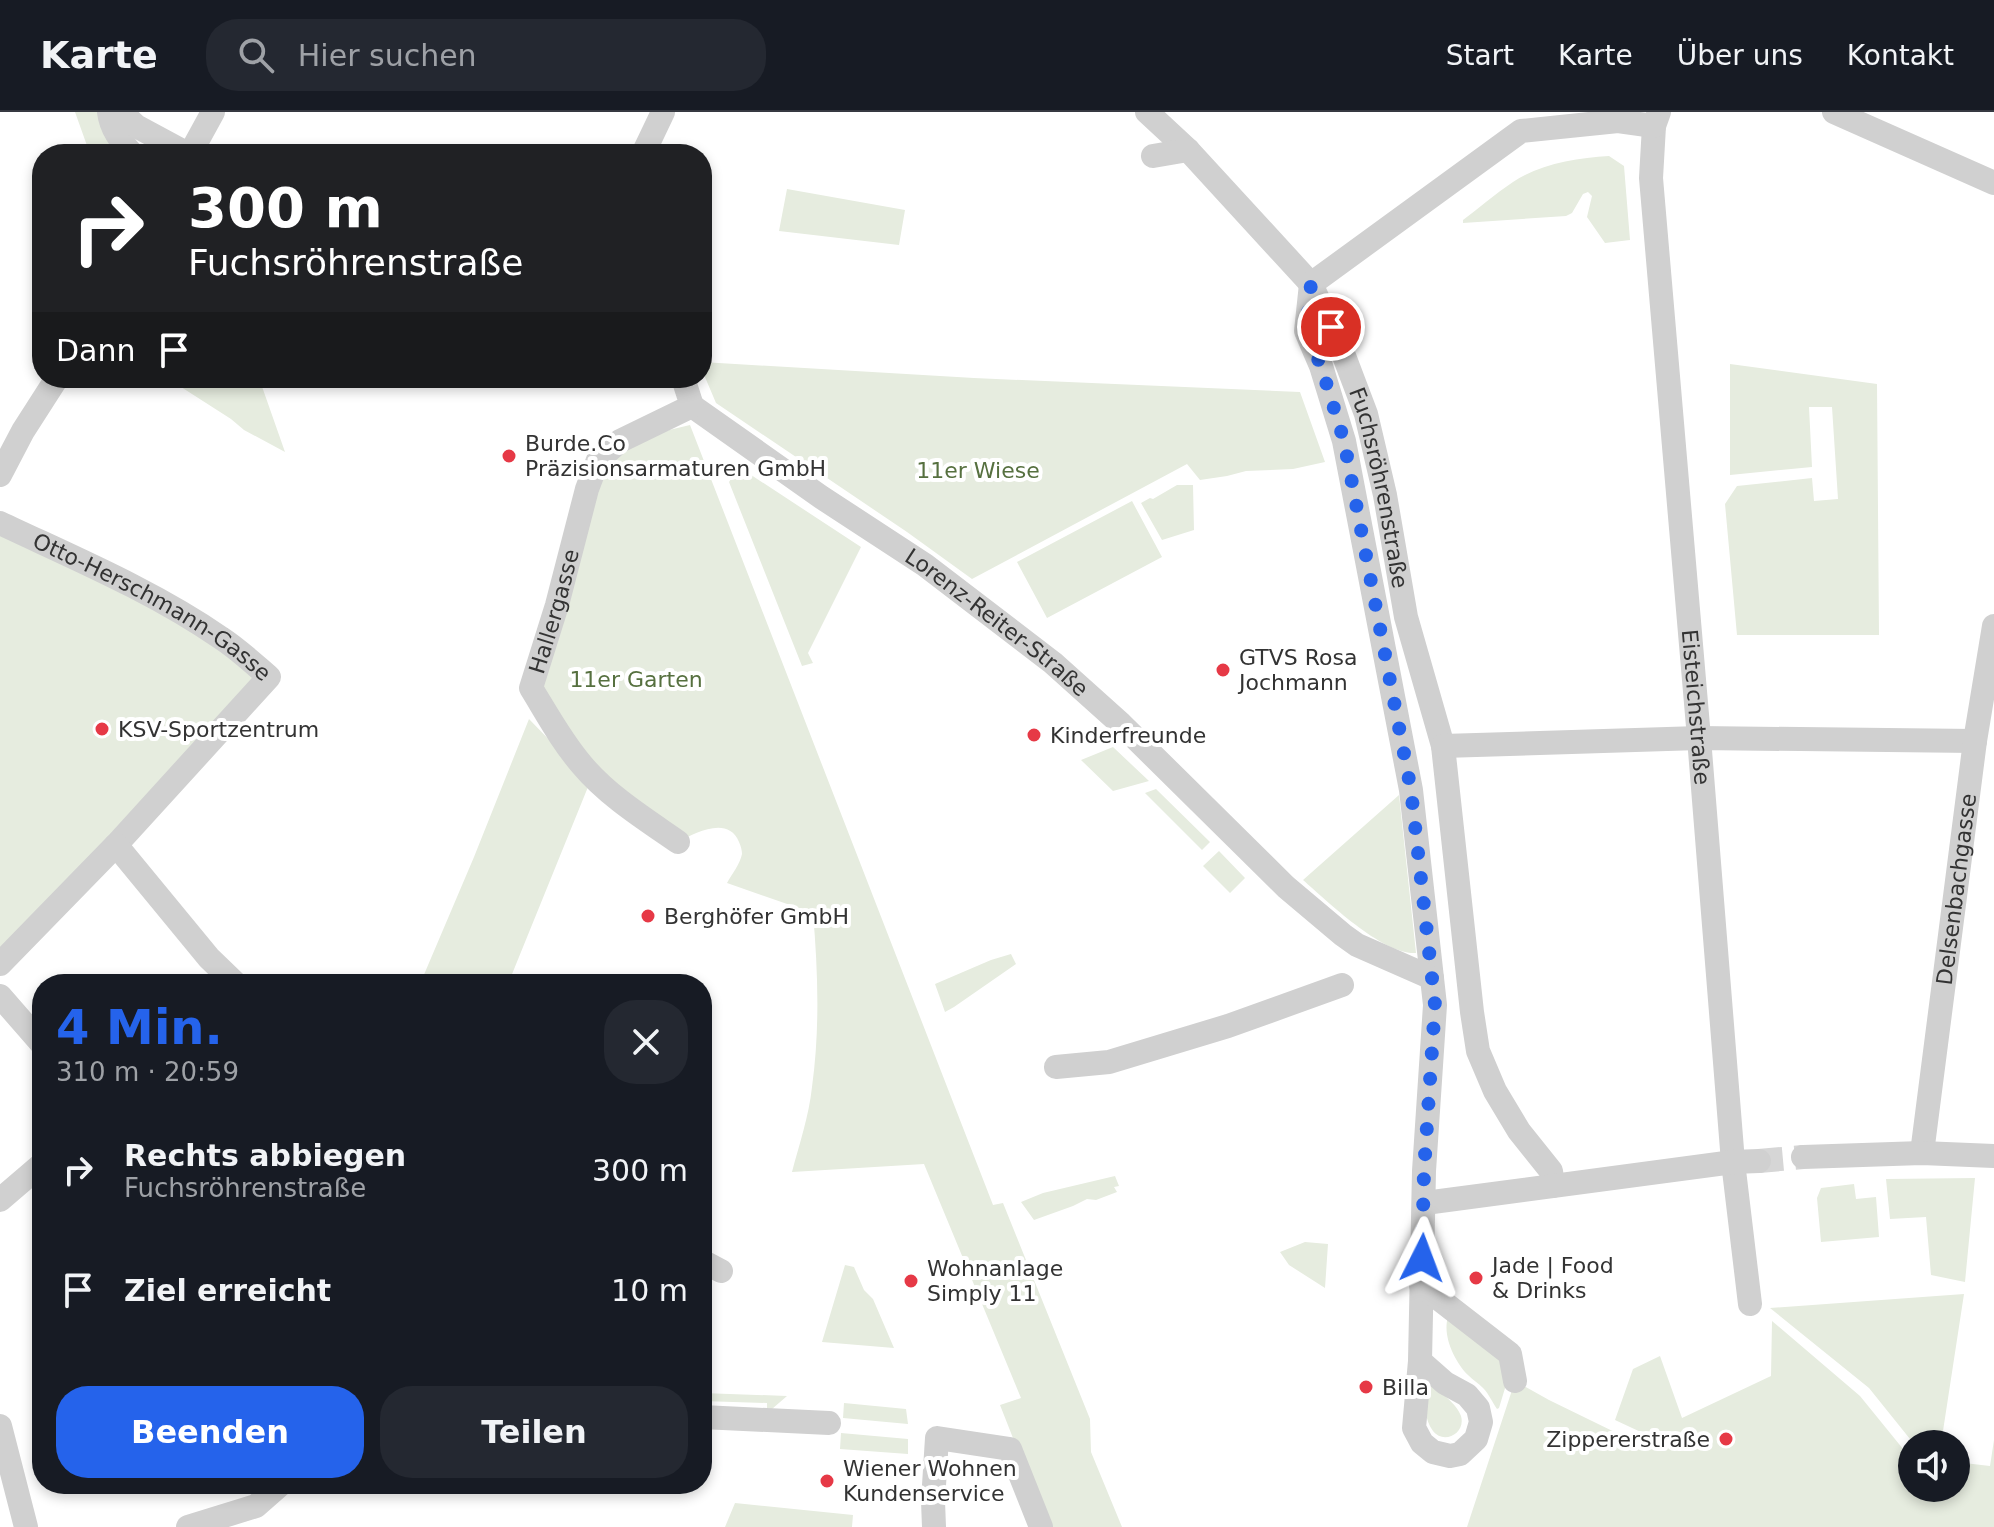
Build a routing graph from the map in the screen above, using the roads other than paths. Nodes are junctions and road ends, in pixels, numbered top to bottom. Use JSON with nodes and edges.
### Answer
{"nodes":[{"id":1,"x":109,"y":112,"type":"edge"},
{"id":2,"x":121,"y":112,"type":"edge"},
{"id":3,"x":213,"y":112,"type":"edge"},
{"id":4,"x":663,"y":112,"type":"edge"},
{"id":5,"x":1147,"y":112,"type":"edge"},
{"id":6,"x":1834,"y":112,"type":"edge"},
{"id":7,"x":1657,"y":119,"type":"edge"},
{"id":8,"x":123,"y":144,"type":"edge"},
{"id":9,"x":170,"y":144,"type":"edge"},
{"id":10,"x":195,"y":144,"type":"edge"},
{"id":11,"x":648,"y":144,"type":"edge"},
{"id":12,"x":1188,"y":150,"type":"junction"},
{"id":13,"x":1153,"y":156,"type":"dead end"},
{"id":14,"x":1994,"y":183,"type":"edge"},
{"id":15,"x":1311,"y":284,"type":"junction"},
{"id":16,"x":51,"y":388,"type":"edge"},
{"id":17,"x":686,"y":388,"type":"edge"},
{"id":18,"x":692,"y":406,"type":"junction"},
{"id":19,"x":0,"y":475,"type":"edge"},
{"id":20,"x":0,"y":523,"type":"edge"},
{"id":21,"x":1994,"y":626,"type":"edge"},
{"id":22,"x":1699,"y":738,"type":"junction"},
{"id":23,"x":1975,"y":741,"type":"junction"},
{"id":24,"x":1443,"y":746,"type":"junction"},
{"id":25,"x":678,"y":842,"type":"dead end"},
{"id":26,"x":116,"y":845,"type":"junction"},
{"id":27,"x":0,"y":964,"type":"edge"},
{"id":28,"x":226,"y":974,"type":"edge"},
{"id":29,"x":1432,"y":978,"type":"junction"},
{"id":30,"x":1342,"y":985,"type":"dead end"},
{"id":31,"x":0,"y":996,"type":"edge"},
{"id":32,"x":32,"y":1033,"type":"edge"},
{"id":33,"x":1056,"y":1067,"type":"dead end"},
{"id":34,"x":1922,"y":1153,"type":"junction"},
{"id":35,"x":1994,"y":1156,"type":"edge"},
{"id":36,"x":1803,"y":1157,"type":"tunnel mouth"},
{"id":37,"x":1759,"y":1161,"type":"tunnel mouth"},
{"id":38,"x":1733,"y":1162,"type":"junction"},
{"id":39,"x":32,"y":1173,"type":"edge"},
{"id":40,"x":1553,"y":1186,"type":"junction"},
{"id":41,"x":0,"y":1200,"type":"edge"},
{"id":42,"x":1425,"y":1203,"type":"junction"},
{"id":43,"x":1421,"y":1285,"type":"junction"},
{"id":44,"x":1750,"y":1304,"type":"dead end"},
{"id":45,"x":1420,"y":1361,"type":"dead end"},
{"id":46,"x":1515,"y":1381,"type":"dead end"},
{"id":47,"x":712,"y":1417,"type":"edge"},
{"id":48,"x":829,"y":1423,"type":"dead end"},
{"id":49,"x":0,"y":1426,"type":"edge"},
{"id":50,"x":270,"y":1494,"type":"edge"},
{"id":51,"x":26,"y":1527,"type":"edge"},
{"id":52,"x":188,"y":1527,"type":"edge"},
{"id":53,"x":934,"y":1527,"type":"edge"},
{"id":54,"x":1041,"y":1527,"type":"edge"}],
"edges":[{"from":1,"to":8,"type":"street"},
{"from":2,"to":9,"type":"street"},
{"from":3,"to":10,"type":"street"},
{"from":4,"to":11,"type":"street"},
{"from":5,"to":12,"type":"street"},
{"from":6,"to":14,"type":"street"},
{"from":7,"to":15,"type":"street"},
{"from":7,"to":22,"type":"street","name":"Eisteichstraße"},
{"from":12,"to":13,"type":"street"},
{"from":12,"to":15,"type":"street"},
{"from":15,"to":24,"type":"street","name":"Fuchsröhrenstraße"},
{"from":15,"to":29,"type":"street","name":"Fuchsröhrenstraße"},
{"from":16,"to":19,"type":"street"},
{"from":17,"to":18,"type":"street"},
{"from":18,"to":25,"type":"street","name":"Hallergasse"},
{"from":18,"to":29,"type":"street","name":"Lorenz-Reiter-Straße"},
{"from":20,"to":26,"type":"street","name":"Otto-Herschmann-Gasse"},
{"from":21,"to":23,"type":"street","name":"Delsenbachgasse"},
{"from":22,"to":23,"type":"street"},
{"from":22,"to":24,"type":"street"},
{"from":22,"to":38,"type":"street","name":"Eisteichstraße"},
{"from":23,"to":34,"type":"street","name":"Delsenbachgasse"},
{"from":24,"to":40,"type":"street","name":"Fuchsröhrenstraße"},
{"from":26,"to":27,"type":"street"},
{"from":26,"to":28,"type":"street"},
{"from":29,"to":42,"type":"street","name":"Fuchsröhrenstraße"},
{"from":30,"to":33,"type":"street"},
{"from":31,"to":32,"type":"street"},
{"from":34,"to":35,"type":"street"},
{"from":34,"to":36,"type":"street"},
{"from":37,"to":38,"type":"street"},
{"from":38,"to":40,"type":"street"},
{"from":38,"to":44,"type":"street","name":"Eisteichstraße"},
{"from":39,"to":41,"type":"street"},
{"from":40,"to":42,"type":"street"},
{"from":42,"to":43,"type":"street","name":"Fuchsröhrenstraße"},
{"from":43,"to":45,"type":"street","name":"Fuchsröhrenstraße"},
{"from":43,"to":46,"type":"street"},
{"from":47,"to":48,"type":"street"},
{"from":49,"to":51,"type":"street"},
{"from":50,"to":52,"type":"street"},
{"from":53,"to":54,"type":"street"}]}
